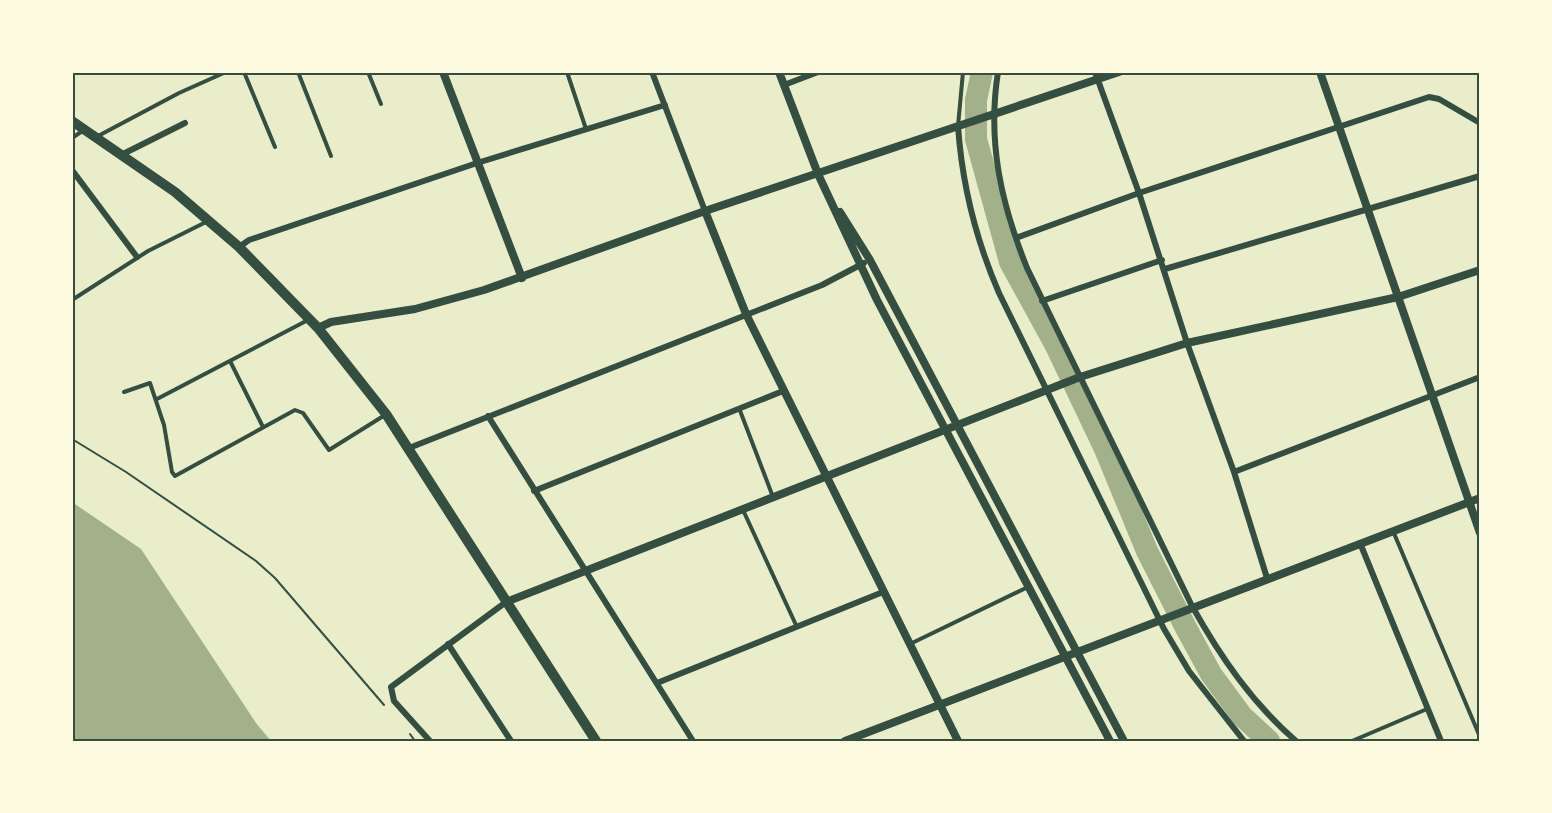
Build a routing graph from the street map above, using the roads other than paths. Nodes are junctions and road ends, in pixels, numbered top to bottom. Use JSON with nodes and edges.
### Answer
{"nodes":[{"id":1,"x":226,"y":72,"type":"edge"},
{"id":2,"x":244,"y":72,"type":"edge"},
{"id":3,"x":298,"y":72,"type":"edge"},
{"id":4,"x":368,"y":72,"type":"edge"},
{"id":5,"x":443,"y":72,"type":"edge"},
{"id":6,"x":567,"y":72,"type":"edge"},
{"id":7,"x":652,"y":72,"type":"edge"},
{"id":8,"x":779,"y":72,"type":"edge"},
{"id":9,"x":818,"y":72,"type":"edge"},
{"id":10,"x":963,"y":72,"type":"edge"},
{"id":11,"x":998,"y":72,"type":"edge"},
{"id":12,"x":1119,"y":72,"type":"edge"},
{"id":13,"x":1320,"y":72,"type":"edge"},
{"id":14,"x":1096,"y":76,"type":"edge"},
{"id":15,"x":784,"y":85,"type":"junction"},
{"id":16,"x":381,"y":104,"type":"dead end"},
{"id":17,"x":665,"y":105,"type":"junction"},
{"id":18,"x":990,"y":116,"type":"junction"},
{"id":19,"x":72,"y":121,"type":"edge"},
{"id":20,"x":185,"y":123,"type":"dead end"},
{"id":21,"x":1480,"y":123,"type":"edge"},
{"id":22,"x":961,"y":126,"type":"junction"},
{"id":23,"x":1340,"y":127,"type":"junction"},
{"id":24,"x":85,"y":129,"type":"junction"},
{"id":25,"x":586,"y":129,"type":"junction"},
{"id":26,"x":98,"y":136,"type":"junction"},
{"id":27,"x":72,"y":138,"type":"edge"},
{"id":28,"x":275,"y":147,"type":"dead end"},
{"id":29,"x":123,"y":154,"type":"junction"},
{"id":30,"x":331,"y":156,"type":"dead end"},
{"id":31,"x":477,"y":163,"type":"junction"},
{"id":32,"x":72,"y":170,"type":"edge"},
{"id":33,"x":818,"y":174,"type":"junction"},
{"id":34,"x":1480,"y":176,"type":"edge"},
{"id":35,"x":1140,"y":193,"type":"junction"},
{"id":36,"x":831,"y":199,"type":"junction"},
{"id":37,"x":1368,"y":210,"type":"junction"},
{"id":38,"x":705,"y":211,"type":"junction"},
{"id":39,"x":208,"y":221,"type":"junction"},
{"id":40,"x":1016,"y":238,"type":"junction"},
{"id":41,"x":239,"y":246,"type":"junction"},
{"id":42,"x":137,"y":257,"type":"junction"},
{"id":43,"x":870,"y":260,"type":"junction"},
{"id":44,"x":1162,"y":260,"type":"junction"},
{"id":45,"x":861,"y":265,"type":"junction"},
{"id":46,"x":1165,"y":269,"type":"junction"},
{"id":47,"x":1480,"y":270,"type":"edge"},
{"id":48,"x":522,"y":278,"type":"junction"},
{"id":49,"x":1398,"y":297,"type":"junction"},
{"id":50,"x":72,"y":300,"type":"edge"},
{"id":51,"x":1042,"y":301,"type":"junction"},
{"id":52,"x":746,"y":314,"type":"junction"},
{"id":53,"x":309,"y":319,"type":"junction"},
{"id":54,"x":318,"y":328,"type":"junction"},
{"id":55,"x":1186,"y":343,"type":"junction"},
{"id":56,"x":230,"y":361,"type":"junction"},
{"id":57,"x":1480,"y":377,"type":"edge"},
{"id":58,"x":1079,"y":378,"type":"junction"},
{"id":59,"x":1049,"y":389,"type":"junction"},
{"id":60,"x":783,"y":391,"type":"junction"},
{"id":61,"x":124,"y":392,"type":"dead end"},
{"id":62,"x":1433,"y":396,"type":"junction"},
{"id":63,"x":157,"y":399,"type":"junction"},
{"id":64,"x":739,"y":408,"type":"junction"},
{"id":65,"x":386,"y":414,"type":"junction"},
{"id":66,"x":488,"y":416,"type":"junction"},
{"id":67,"x":957,"y":426,"type":"junction"},
{"id":68,"x":263,"y":427,"type":"junction"},
{"id":69,"x":945,"y":431,"type":"junction"},
{"id":70,"x":409,"y":448,"type":"junction"},
{"id":71,"x":1234,"y":472,"type":"junction"},
{"id":72,"x":826,"y":477,"type":"junction"},
{"id":73,"x":534,"y":491,"type":"junction"},
{"id":74,"x":773,"y":497,"type":"junction"},
{"id":75,"x":1480,"y":498,"type":"edge"},
{"id":76,"x":1468,"y":502,"type":"junction"},
{"id":77,"x":743,"y":510,"type":"junction"},
{"id":78,"x":1393,"y":530,"type":"junction"},
{"id":79,"x":1480,"y":533,"type":"edge"},
{"id":80,"x":1360,"y":543,"type":"junction"},
{"id":81,"x":584,"y":570,"type":"junction"},
{"id":82,"x":1268,"y":578,"type":"junction"},
{"id":83,"x":1029,"y":586,"type":"junction"},
{"id":84,"x":883,"y":592,"type":"junction"},
{"id":85,"x":506,"y":602,"type":"junction"},
{"id":86,"x":1192,"y":606,"type":"junction"},
{"id":87,"x":1159,"y":619,"type":"junction"},
{"id":88,"x":796,"y":625,"type":"junction"},
{"id":89,"x":448,"y":644,"type":"junction"},
{"id":90,"x":910,"y":644,"type":"junction"},
{"id":91,"x":1076,"y":651,"type":"junction"},
{"id":92,"x":1065,"y":656,"type":"junction"},
{"id":93,"x":657,"y":683,"type":"junction"},
{"id":94,"x":938,"y":703,"type":"junction"},
{"id":95,"x":1427,"y":709,"type":"junction"},
{"id":96,"x":1480,"y":737,"type":"edge"},
{"id":97,"x":430,"y":741,"type":"edge"},
{"id":98,"x":511,"y":741,"type":"edge"},
{"id":99,"x":596,"y":741,"type":"edge"},
{"id":100,"x":693,"y":741,"type":"edge"},
{"id":101,"x":844,"y":741,"type":"edge"},
{"id":102,"x":958,"y":741,"type":"edge"},
{"id":103,"x":1110,"y":741,"type":"edge"},
{"id":104,"x":1124,"y":741,"type":"edge"},
{"id":105,"x":1244,"y":741,"type":"edge"},
{"id":106,"x":1296,"y":741,"type":"edge"},
{"id":107,"x":1352,"y":741,"type":"edge"},
{"id":108,"x":1441,"y":741,"type":"edge"}],
"edges":[{"from":1,"to":26,"type":"lane"},
{"from":2,"to":28,"type":"lane"},
{"from":3,"to":30,"type":"lane"},
{"from":4,"to":16,"type":"lane"},
{"from":5,"to":31,"type":"street"},
{"from":6,"to":25,"type":"lane"},
{"from":7,"to":17,"type":"street"},
{"from":8,"to":15,"type":"street"},
{"from":9,"to":15,"type":"street"},
{"from":10,"to":22,"type":"lane"},
{"from":11,"to":18,"type":"street"},
{"from":12,"to":14,"type":"street"},
{"from":13,"to":23,"type":"street"},
{"from":14,"to":18,"type":"street"},
{"from":14,"to":35,"type":"street"},
{"from":15,"to":33,"type":"street"},
{"from":17,"to":25,"type":"street"},
{"from":17,"to":38,"type":"street"},
{"from":18,"to":22,"type":"street"},
{"from":18,"to":40,"type":"street"},
{"from":19,"to":24,"type":"main road"},
{"from":20,"to":29,"type":"street"},
{"from":21,"to":23,"type":"street"},
{"from":22,"to":33,"type":"street"},
{"from":22,"to":59,"type":"street"},
{"from":23,"to":35,"type":"street"},
{"from":23,"to":37,"type":"street"},
{"from":24,"to":26,"type":"main road"},
{"from":24,"to":27,"type":"lane"},
{"from":25,"to":31,"type":"street"},
{"from":26,"to":29,"type":"main road"},
{"from":29,"to":39,"type":"main road"},
{"from":31,"to":41,"type":"street"},
{"from":31,"to":48,"type":"street"},
{"from":32,"to":42,"type":"street"},
{"from":33,"to":36,"type":"street"},
{"from":33,"to":38,"type":"street"},
{"from":34,"to":37,"type":"street"},
{"from":35,"to":40,"type":"street"},
{"from":35,"to":44,"type":"street"},
{"from":36,"to":43,"type":"street"},
{"from":36,"to":45,"type":"street"},
{"from":37,"to":46,"type":"street"},
{"from":37,"to":49,"type":"street"},
{"from":38,"to":48,"type":"street"},
{"from":38,"to":52,"type":"street"},
{"from":39,"to":41,"type":"main road"},
{"from":39,"to":42,"type":"lane"},
{"from":40,"to":51,"type":"street"},
{"from":41,"to":53,"type":"main road"},
{"from":42,"to":50,"type":"lane"},
{"from":43,"to":45,"type":"street"},
{"from":43,"to":67,"type":"street"},
{"from":44,"to":46,"type":"street"},
{"from":44,"to":51,"type":"street"},
{"from":45,"to":52,"type":"street"},
{"from":45,"to":69,"type":"street"},
{"from":46,"to":55,"type":"street"},
{"from":47,"to":49,"type":"street"},
{"from":48,"to":54,"type":"street"},
{"from":49,"to":55,"type":"street"},
{"from":49,"to":62,"type":"street"},
{"from":51,"to":58,"type":"street"},
{"from":52,"to":60,"type":"street"},
{"from":52,"to":66,"type":"street"},
{"from":53,"to":54,"type":"main road"},
{"from":53,"to":56,"type":"lane"},
{"from":54,"to":65,"type":"main road"},
{"from":55,"to":58,"type":"street"},
{"from":55,"to":71,"type":"street"},
{"from":56,"to":63,"type":"lane"},
{"from":56,"to":68,"type":"lane"},
{"from":57,"to":62,"type":"street"},
{"from":58,"to":59,"type":"street"},
{"from":58,"to":86,"type":"street"},
{"from":59,"to":67,"type":"street"},
{"from":59,"to":87,"type":"street"},
{"from":60,"to":64,"type":"street"},
{"from":60,"to":72,"type":"street"},
{"from":61,"to":63,"type":"lane"},
{"from":62,"to":71,"type":"street"},
{"from":62,"to":76,"type":"street"},
{"from":63,"to":68,"type":"lane"},
{"from":64,"to":73,"type":"street"},
{"from":64,"to":74,"type":"lane"},
{"from":65,"to":68,"type":"lane"},
{"from":65,"to":70,"type":"main road"},
{"from":66,"to":70,"type":"street"},
{"from":66,"to":73,"type":"street"},
{"from":67,"to":69,"type":"street"},
{"from":67,"to":91,"type":"street"},
{"from":69,"to":72,"type":"street"},
{"from":69,"to":83,"type":"street"},
{"from":70,"to":85,"type":"main road"},
{"from":71,"to":82,"type":"street"},
{"from":72,"to":74,"type":"street"},
{"from":72,"to":84,"type":"street"},
{"from":73,"to":81,"type":"street"},
{"from":74,"to":77,"type":"street"},
{"from":75,"to":76,"type":"street"},
{"from":76,"to":78,"type":"street"},
{"from":76,"to":79,"type":"street"},
{"from":77,"to":81,"type":"street"},
{"from":77,"to":88,"type":"lane"},
{"from":78,"to":80,"type":"street"},
{"from":78,"to":96,"type":"lane"},
{"from":80,"to":82,"type":"street"},
{"from":80,"to":95,"type":"street"},
{"from":81,"to":85,"type":"street"},
{"from":81,"to":93,"type":"street"},
{"from":82,"to":86,"type":"street"},
{"from":83,"to":90,"type":"lane"},
{"from":83,"to":92,"type":"street"},
{"from":84,"to":88,"type":"street"},
{"from":84,"to":90,"type":"street"},
{"from":85,"to":89,"type":"street"},
{"from":85,"to":99,"type":"main road"},
{"from":86,"to":87,"type":"street"},
{"from":86,"to":106,"type":"street"},
{"from":87,"to":91,"type":"street"},
{"from":87,"to":105,"type":"street"},
{"from":88,"to":93,"type":"street"},
{"from":89,"to":97,"type":"street"},
{"from":89,"to":98,"type":"street"},
{"from":90,"to":94,"type":"street"},
{"from":91,"to":92,"type":"street"},
{"from":91,"to":104,"type":"street"},
{"from":92,"to":94,"type":"street"},
{"from":92,"to":103,"type":"street"},
{"from":93,"to":100,"type":"street"},
{"from":94,"to":101,"type":"street"},
{"from":94,"to":102,"type":"street"},
{"from":95,"to":107,"type":"lane"},
{"from":95,"to":108,"type":"street"}]}
